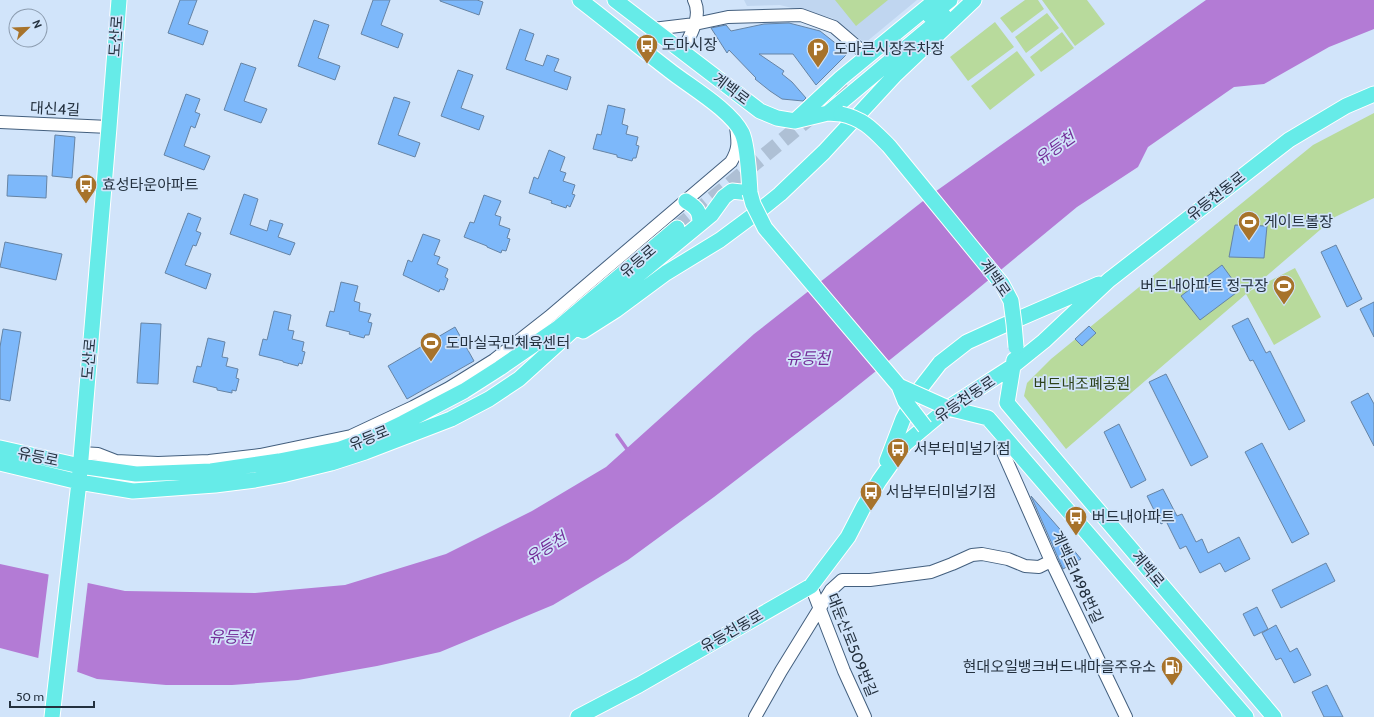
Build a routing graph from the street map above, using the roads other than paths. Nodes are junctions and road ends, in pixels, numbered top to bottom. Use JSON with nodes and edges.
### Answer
{"nodes":[{"id":1,"x":118,"y":0,"type":"edge"},
{"id":2,"x":580,"y":0,"type":"edge"},
{"id":3,"x":614,"y":0,"type":"edge"},
{"id":4,"x":694,"y":0,"type":"edge"},
{"id":5,"x":936,"y":0,"type":"edge"},
{"id":6,"x":950,"y":0,"type":"edge"},
{"id":7,"x":965,"y":0,"type":"edge"},
{"id":8,"x":974,"y":0,"type":"edge"},
{"id":9,"x":695,"y":24,"type":"junction"},
{"id":10,"x":652,"y":29,"type":"junction"},
{"id":11,"x":682,"y":52,"type":"junction"},
{"id":12,"x":868,"y":56,"type":"junction"},
{"id":13,"x":853,"y":82,"type":"tunnel mouth"},
{"id":14,"x":834,"y":85,"type":"junction"},
{"id":15,"x":1374,"y":94,"type":"edge"},
{"id":16,"x":847,"y":98,"type":"junction"},
{"id":17,"x":835,"y":114,"type":"junction"},
{"id":18,"x":795,"y":121,"type":"junction"},
{"id":19,"x":0,"y":122,"type":"edge"},
{"id":20,"x":735,"y":122,"type":"junction"},
{"id":21,"x":109,"y":127,"type":"junction"},
{"id":22,"x":750,"y":193,"type":"junction"},
{"id":23,"x":686,"y":201,"type":"junction"},
{"id":24,"x":700,"y":224,"type":"junction"},
{"id":25,"x":677,"y":228,"type":"tunnel mouth"},
{"id":26,"x":1109,"y":280,"type":"junction"},
{"id":27,"x":551,"y":351,"type":"junction"},
{"id":28,"x":1013,"y":366,"type":"junction"},
{"id":29,"x":899,"y":386,"type":"junction"},
{"id":30,"x":948,"y":408,"type":"junction"},
{"id":31,"x":924,"y":427,"type":"junction"},
{"id":32,"x":323,"y":447,"type":"junction"},
{"id":33,"x":0,"y":448,"type":"edge"},
{"id":34,"x":1002,"y":450,"type":"dead end"},
{"id":35,"x":81,"y":459,"type":"junction"},
{"id":36,"x":0,"y":463,"type":"edge"},
{"id":37,"x":879,"y":481,"type":"junction"},
{"id":38,"x":79,"y":484,"type":"junction"},
{"id":39,"x":1051,"y":561,"type":"junction"},
{"id":40,"x":811,"y":586,"type":"junction"},
{"id":41,"x":820,"y":609,"type":"junction"},
{"id":42,"x":52,"y":717,"type":"edge"},
{"id":43,"x":578,"y":717,"type":"edge"},
{"id":44,"x":756,"y":717,"type":"edge"},
{"id":45,"x":865,"y":717,"type":"edge"},
{"id":46,"x":1126,"y":717,"type":"edge"},
{"id":47,"x":1246,"y":717,"type":"edge"},
{"id":48,"x":1274,"y":717,"type":"edge"}],
"edges":[{"from":1,"to":21,"type":"main road","name":"도산로"},
{"from":2,"to":20,"type":"main road","name":"계백로"},
{"from":3,"to":10,"type":"main road","name":"계백로"},
{"from":4,"to":9,"type":"street"},
{"from":5,"to":12,"type":"main road"},
{"from":6,"to":13,"type":"main road"},
{"from":7,"to":16,"type":"main road"},
{"from":8,"to":27,"type":"main road"},
{"from":9,"to":10,"type":"street"},
{"from":9,"to":11,"type":"street"},
{"from":9,"to":12,"type":"street"},
{"from":10,"to":11,"type":"main road","name":"계백로"},
{"from":11,"to":18,"type":"main road","name":"계백로"},
{"from":12,"to":14,"type":"main road"},
{"from":14,"to":16,"type":"main road"},
{"from":14,"to":18,"type":"main road"},
{"from":15,"to":26,"type":"main road","name":"유등천동로"},
{"from":16,"to":17,"type":"main road"},
{"from":17,"to":18,"type":"main road","name":"계백로"},
{"from":17,"to":28,"type":"main road","name":"계백로","bridge":true},
{"from":19,"to":21,"type":"street","name":"대신4길"},
{"from":20,"to":22,"type":"main road","name":"계백로"},
{"from":20,"to":23,"type":"street"},
{"from":21,"to":35,"type":"main road","name":"도산로"},
{"from":22,"to":24,"type":"main road"},
{"from":22,"to":29,"type":"main road","name":"계백로","bridge":true},
{"from":23,"to":24,"type":"main road"},
{"from":23,"to":32,"type":"street"},
{"from":24,"to":27,"type":"main road"},
{"from":25,"to":32,"type":"main road","name":"유등로"},
{"from":26,"to":28,"type":"main road","name":"유등천동로"},
{"from":26,"to":37,"type":"main road"},
{"from":27,"to":38,"type":"main road","name":"유등로"},
{"from":28,"to":30,"type":"main road","name":"유등천동로"},
{"from":28,"to":48,"type":"main road","name":"계백로"},
{"from":29,"to":30,"type":"main road","name":"계백로","bridge":true},
{"from":29,"to":31,"type":"main road","bridge":true},
{"from":30,"to":31,"type":"main road","name":"유등천동로"},
{"from":30,"to":47,"type":"main road","name":"계백로"},
{"from":31,"to":37,"type":"main road","name":"유등천동로"},
{"from":32,"to":35,"type":"main road","name":"유등로"},
{"from":33,"to":35,"type":"main road","name":"유등로"},
{"from":34,"to":39,"type":"street","name":"계백로1498번길"},
{"from":35,"to":38,"type":"main road","name":"도산로"},
{"from":36,"to":38,"type":"main road","name":"유등로"},
{"from":37,"to":40,"type":"main road","name":"유등천동로"},
{"from":38,"to":42,"type":"main road","name":"도산로"},
{"from":39,"to":41,"type":"street"},
{"from":39,"to":46,"type":"street","name":"계백로1498번길"},
{"from":40,"to":41,"type":"street","name":"대둔산로509번길"},
{"from":40,"to":43,"type":"main road","name":"유등천동로"},
{"from":41,"to":44,"type":"street"},
{"from":41,"to":45,"type":"street","name":"대둔산로509번길"}]}
